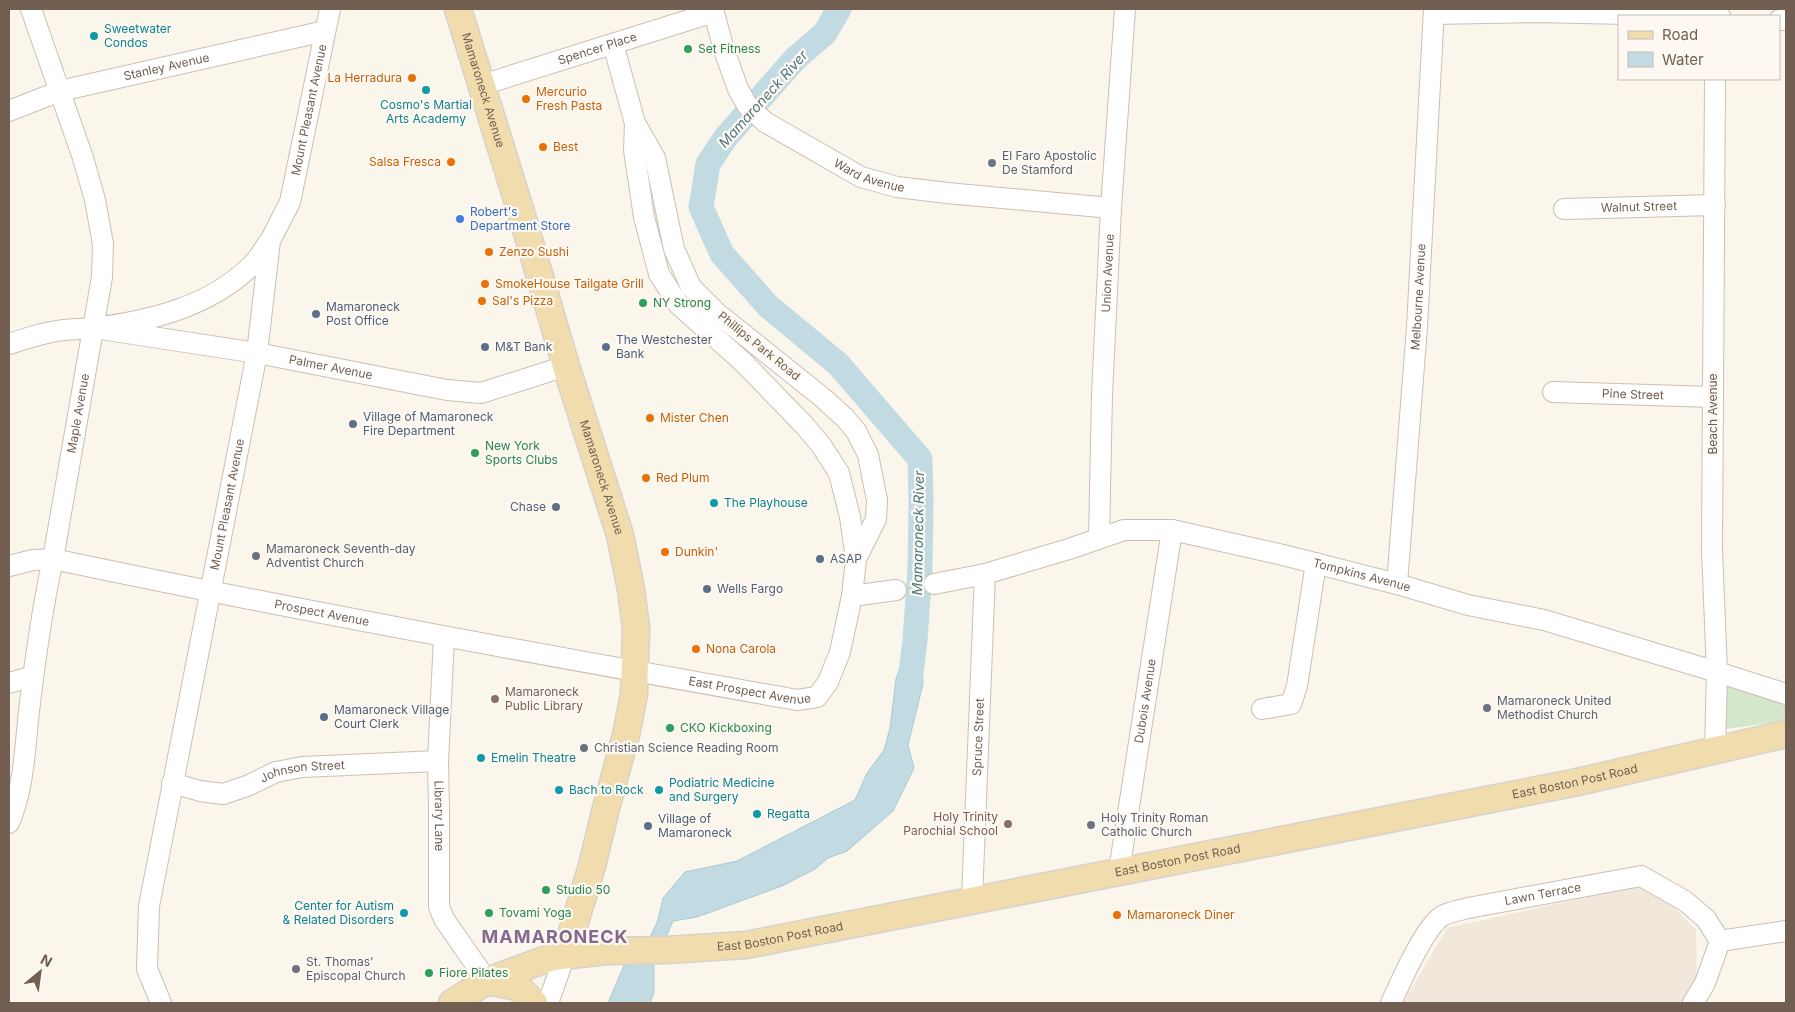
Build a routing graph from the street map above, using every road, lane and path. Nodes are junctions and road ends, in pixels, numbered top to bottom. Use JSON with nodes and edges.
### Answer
{"nodes":[{"id":1,"x":32,"y":9,"type":"edge"},
{"id":2,"x":330,"y":9,"type":"edge"},
{"id":3,"x":458,"y":9,"type":"edge"},
{"id":4,"x":1125,"y":9,"type":"edge"},
{"id":5,"x":714,"y":10,"type":"edge"},
{"id":6,"x":1434,"y":11,"type":"edge"},
{"id":7,"x":1670,"y":15,"type":"edge"},
{"id":8,"x":325,"y":31,"type":"junction"},
{"id":9,"x":613,"y":44,"type":"junction"},
{"id":10,"x":1715,"y":80,"type":"edge"},
{"id":11,"x":482,"y":85,"type":"junction"},
{"id":12,"x":60,"y":91,"type":"junction"},
{"id":13,"x":9,"y":111,"type":"edge"},
{"id":14,"x":635,"y":123,"type":"junction"},
{"id":15,"x":1715,"y":205,"type":"junction"},
{"id":16,"x":1112,"y":208,"type":"junction"},
{"id":17,"x":1564,"y":209,"type":"dead end"},
{"id":18,"x":270,"y":241,"type":"junction"},
{"id":19,"x":94,"y":328,"type":"junction"},
{"id":20,"x":9,"y":344,"type":"edge"},
{"id":21,"x":257,"y":353,"type":"junction"},
{"id":22,"x":566,"y":366,"type":"junction"},
{"id":23,"x":1553,"y":392,"type":"dead end"},
{"id":24,"x":1713,"y":397,"type":"junction"},
{"id":25,"x":1172,"y":530,"type":"junction"},
{"id":26,"x":1099,"y":538,"type":"junction"},
{"id":27,"x":856,"y":559,"type":"junction"},
{"id":28,"x":53,"y":560,"type":"junction"},
{"id":29,"x":1316,"y":563,"type":"junction"},
{"id":30,"x":9,"y":566,"type":"edge"},
{"id":31,"x":985,"y":574,"type":"junction"},
{"id":32,"x":934,"y":584,"type":"dead end"},
{"id":33,"x":1397,"y":584,"type":"junction"},
{"id":34,"x":896,"y":590,"type":"dead end"},
{"id":35,"x":209,"y":592,"type":"junction"},
{"id":36,"x":852,"y":596,"type":"junction"},
{"id":37,"x":444,"y":637,"type":"junction"},
{"id":38,"x":634,"y":671,"type":"junction"},
{"id":39,"x":1717,"y":672,"type":"junction"},
{"id":40,"x":33,"y":676,"type":"junction"},
{"id":41,"x":9,"y":683,"type":"edge"},
{"id":42,"x":1786,"y":694,"type":"edge"},
{"id":43,"x":1262,"y":709,"type":"dead end"},
{"id":44,"x":1786,"y":734,"type":"edge"},
{"id":45,"x":1715,"y":750,"type":"junction"},
{"id":46,"x":438,"y":761,"type":"junction"},
{"id":47,"x":172,"y":782,"type":"junction"},
{"id":48,"x":9,"y":823,"type":"edge"},
{"id":49,"x":1119,"y":871,"type":"junction"},
{"id":50,"x":972,"y":899,"type":"junction"},
{"id":51,"x":1786,"y":931,"type":"edge"},
{"id":52,"x":1720,"y":941,"type":"junction"},
{"id":53,"x":565,"y":955,"type":"junction"},
{"id":54,"x":487,"y":981,"type":"junction"},
{"id":55,"x":161,"y":1003,"type":"edge"},
{"id":56,"x":452,"y":1003,"type":"edge"},
{"id":57,"x":534,"y":1003,"type":"edge"},
{"id":58,"x":548,"y":1003,"type":"edge"},
{"id":59,"x":560,"y":1003,"type":"edge"},
{"id":60,"x":1391,"y":1003,"type":"edge"},
{"id":61,"x":1693,"y":1003,"type":"edge"}],
"edges":[{"from":1,"to":12,"type":"street","name":"Maple Avenue"},
{"from":2,"to":8,"type":"street","name":"Mount Pleasant Avenue"},
{"from":3,"to":11,"type":"main road","name":"Mamaroneck Avenue"},
{"from":4,"to":16,"type":"street","name":"Union Avenue"},
{"from":5,"to":9,"type":"street","name":"Spencer Place"},
{"from":5,"to":16,"type":"street","name":"Ward Avenue"},
{"from":6,"to":7,"type":"street"},
{"from":6,"to":33,"type":"street","name":"Melbourne Avenue"},
{"from":8,"to":12,"type":"street","name":"Stanley Avenue"},
{"from":8,"to":18,"type":"street","name":"Mount Pleasant Avenue"},
{"from":9,"to":11,"type":"street","name":"Spencer Place"},
{"from":9,"to":14,"type":"street","name":"Phillips Park Road"},
{"from":10,"to":15,"type":"street","name":"Beach Avenue"},
{"from":11,"to":22,"type":"main road","name":"Mamaroneck Avenue"},
{"from":12,"to":13,"type":"street","name":"Stanley Avenue"},
{"from":12,"to":19,"type":"street","name":"Maple Avenue"},
{"from":14,"to":27,"type":"street","name":"Phillips Park Road"},
{"from":14,"to":27,"type":"street","name":"Phillips Park Road"},
{"from":15,"to":17,"type":"street","name":"Walnut Street"},
{"from":15,"to":24,"type":"street","name":"Beach Avenue"},
{"from":16,"to":26,"type":"street","name":"Union Avenue"},
{"from":18,"to":19,"type":"street","name":"Palmer Avenue"},
{"from":18,"to":21,"type":"street","name":"Mount Pleasant Avenue"},
{"from":19,"to":20,"type":"street","name":"Palmer Avenue"},
{"from":19,"to":21,"type":"street","name":"Palmer Avenue"},
{"from":19,"to":28,"type":"street","name":"Maple Avenue"},
{"from":21,"to":22,"type":"street","name":"Palmer Avenue"},
{"from":21,"to":35,"type":"street","name":"Mount Pleasant Avenue"},
{"from":22,"to":38,"type":"main road","name":"Mamaroneck Avenue"},
{"from":23,"to":24,"type":"street","name":"Pine Street"},
{"from":24,"to":39,"type":"street","name":"Beach Avenue"},
{"from":25,"to":26,"type":"street","name":"Tompkins Avenue"},
{"from":25,"to":29,"type":"street","name":"Tompkins Avenue"},
{"from":25,"to":49,"type":"street","name":"Dubois Avenue"},
{"from":26,"to":31,"type":"street","name":"Tompkins Avenue"},
{"from":27,"to":36,"type":"street","name":"Phillips Park Road"},
{"from":28,"to":30,"type":"street","name":"Prospect Avenue"},
{"from":28,"to":35,"type":"street","name":"Prospect Avenue"},
{"from":28,"to":40,"type":"street","name":"Maple Avenue"},
{"from":29,"to":33,"type":"street","name":"Tompkins Avenue"},
{"from":29,"to":43,"type":"street"},
{"from":31,"to":32,"type":"street","name":"Tompkins Avenue"},
{"from":31,"to":50,"type":"street","name":"Spruce Street"},
{"from":33,"to":39,"type":"street","name":"Tompkins Avenue"},
{"from":34,"to":36,"type":"street"},
{"from":35,"to":37,"type":"street","name":"Prospect Avenue"},
{"from":35,"to":47,"type":"street","name":"Mount Pleasant Avenue"},
{"from":36,"to":38,"type":"street","name":"East Prospect Avenue"},
{"from":37,"to":38,"type":"street","name":"Prospect Avenue"},
{"from":37,"to":46,"type":"street","name":"Library Lane"},
{"from":38,"to":53,"type":"main road","name":"Mamaroneck Avenue"},
{"from":39,"to":42,"type":"street","name":"Tompkins Avenue"},
{"from":39,"to":45,"type":"street","name":"Beach Avenue"},
{"from":40,"to":41,"type":"street"},
{"from":40,"to":48,"type":"street","name":"Maple Avenue"},
{"from":44,"to":45,"type":"main road","name":"East Boston Post Road"},
{"from":45,"to":49,"type":"main road","name":"East Boston Post Road"},
{"from":46,"to":47,"type":"street","name":"Johnson Street"},
{"from":46,"to":54,"type":"street","name":"Library Lane"},
{"from":47,"to":55,"type":"street","name":"Mount Pleasant Avenue"},
{"from":49,"to":50,"type":"main road","name":"East Boston Post Road"},
{"from":50,"to":53,"type":"main road","name":"East Boston Post Road"},
{"from":51,"to":52,"type":"street"},
{"from":52,"to":60,"type":"street","name":"Lawn Terrace"},
{"from":52,"to":61,"type":"street"},
{"from":53,"to":54,"type":"main road","name":"East Boston Post Road"},
{"from":53,"to":58,"type":"street"},
{"from":53,"to":59,"type":"street"},
{"from":54,"to":56,"type":"main road","name":"East Boston Post Road"},
{"from":54,"to":57,"type":"main road"}]}
